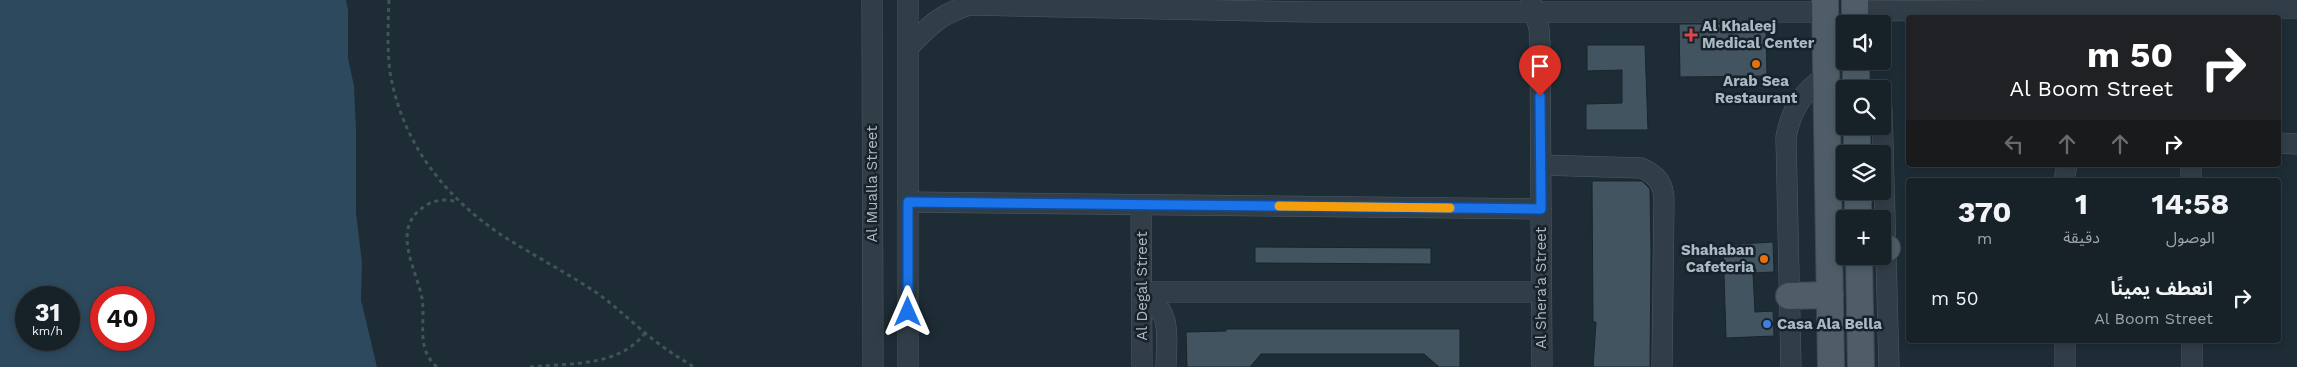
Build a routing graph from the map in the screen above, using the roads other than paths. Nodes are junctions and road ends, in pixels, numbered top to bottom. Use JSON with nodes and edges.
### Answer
{"nodes":[{"id":1,"x":872,"y":0,"type":"edge"},
{"id":2,"x":908,"y":0,"type":"edge"},
{"id":3,"x":963,"y":3,"type":"edge"},
{"id":4,"x":2131,"y":4,"type":"edge"},
{"id":5,"x":1347,"y":6,"type":"edge"},
{"id":6,"x":1533,"y":6,"type":"edge"},
{"id":7,"x":1825,"y":6,"type":"edge"},
{"id":8,"x":2297,"y":8,"type":"edge"},
{"id":9,"x":2071,"y":9,"type":"edge"},
{"id":10,"x":1855,"y":11,"type":"edge"},
{"id":11,"x":2192,"y":13,"type":"edge"},
{"id":12,"x":908,"y":48,"type":"junction"},
{"id":13,"x":1826,"y":76,"type":"junction"},
{"id":14,"x":1883,"y":135,"type":"edge"},
{"id":15,"x":1541,"y":165,"type":"junction"},
{"id":16,"x":908,"y":202,"type":"junction"},
{"id":17,"x":1142,"y":205,"type":"junction"},
{"id":18,"x":1541,"y":209,"type":"junction"},
{"id":19,"x":1884,"y":210,"type":"edge"},
{"id":20,"x":1859,"y":265,"type":"edge"},
{"id":21,"x":1886,"y":265,"type":"edge"},
{"id":22,"x":1541,"y":292,"type":"junction"},
{"id":23,"x":1830,"y":295,"type":"junction"},
{"id":24,"x":1142,"y":296,"type":"junction"},
{"id":25,"x":1789,"y":296,"type":"junction"},
{"id":26,"x":2065,"y":343,"type":"edge"},
{"id":27,"x":2192,"y":343,"type":"edge"},
{"id":28,"x":873,"y":367,"type":"edge"},
{"id":29,"x":908,"y":367,"type":"edge"},
{"id":30,"x":1142,"y":367,"type":"edge"},
{"id":31,"x":1166,"y":367,"type":"edge"},
{"id":32,"x":1542,"y":367,"type":"edge"},
{"id":33,"x":1662,"y":367,"type":"edge"},
{"id":34,"x":1791,"y":367,"type":"edge"},
{"id":35,"x":1831,"y":367,"type":"edge"},
{"id":36,"x":1861,"y":367,"type":"edge"},
{"id":37,"x":1889,"y":367,"type":"edge"},
{"id":38,"x":2065,"y":367,"type":"edge"},
{"id":39,"x":2192,"y":367,"type":"edge"}],
"edges":[{"from":1,"to":28,"type":"street","name":"Al Mualla Street"},
{"from":2,"to":12,"type":"street"},
{"from":3,"to":5,"type":"street"},
{"from":3,"to":12,"type":"street"},
{"from":4,"to":9,"type":"street"},
{"from":4,"to":11,"type":"street"},
{"from":5,"to":6,"type":"street"},
{"from":6,"to":7,"type":"street"},
{"from":6,"to":15,"type":"street","name":"Al Shera'a Street"},
{"from":7,"to":13,"type":"main road"},
{"from":8,"to":11,"type":"street"},
{"from":9,"to":10,"type":"street"},
{"from":12,"to":16,"type":"street"},
{"from":13,"to":23,"type":"main road"},
{"from":13,"to":25,"type":"street"},
{"from":14,"to":19,"type":"street"},
{"from":15,"to":18,"type":"street","name":"Al Shera'a Street"},
{"from":15,"to":33,"type":"street"},
{"from":16,"to":17,"type":"street"},
{"from":16,"to":29,"type":"street"},
{"from":17,"to":18,"type":"street"},
{"from":17,"to":24,"type":"street","name":"Al Degal Street"},
{"from":18,"to":22,"type":"street","name":"Al Shera'a Street"},
{"from":20,"to":36,"type":"main road"},
{"from":21,"to":37,"type":"street"},
{"from":22,"to":24,"type":"street"},
{"from":22,"to":32,"type":"street","name":"Al Shera'a Street"},
{"from":23,"to":25,"type":"main road"},
{"from":23,"to":35,"type":"main road"},
{"from":24,"to":30,"type":"street","name":"Al Degal Street"},
{"from":24,"to":31,"type":"street"},
{"from":25,"to":34,"type":"street"},
{"from":26,"to":38,"type":"street"},
{"from":27,"to":39,"type":"street"}]}
